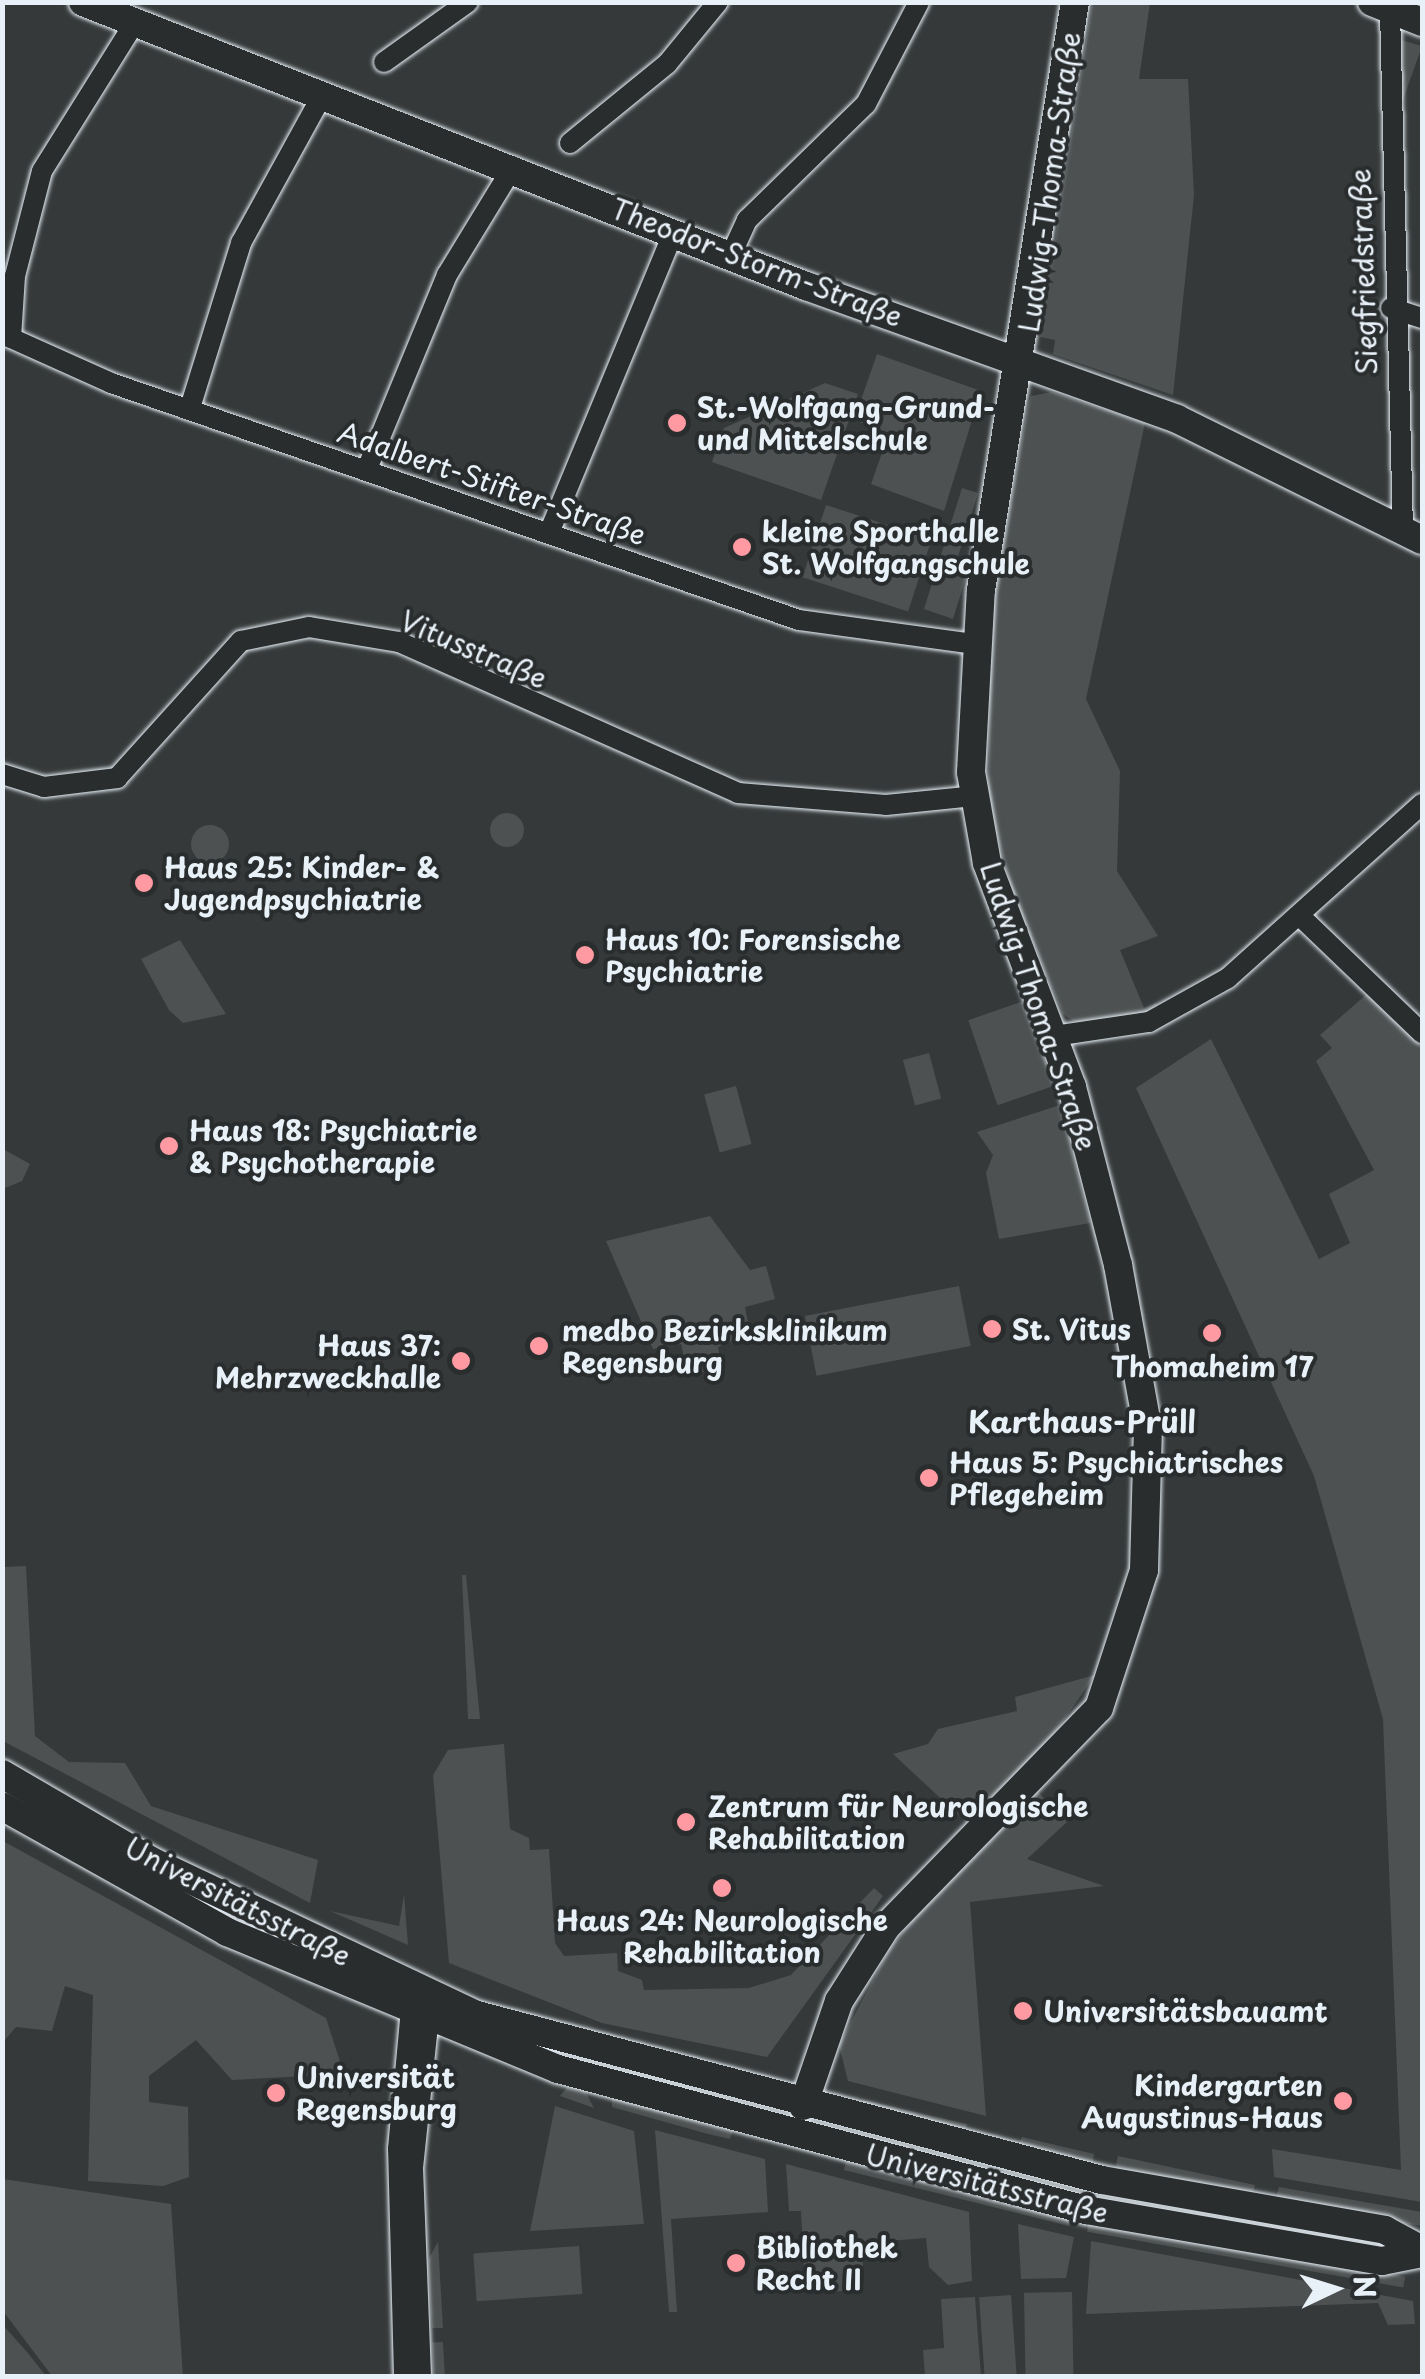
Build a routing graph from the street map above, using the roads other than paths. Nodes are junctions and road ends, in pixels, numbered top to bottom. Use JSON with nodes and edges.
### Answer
{"nodes":[{"id":1,"x":84,"y":2,"type":"edge"},
{"id":2,"x":468,"y":2,"type":"edge"},
{"id":3,"x":718,"y":2,"type":"edge"},
{"id":4,"x":919,"y":2,"type":"edge"},
{"id":5,"x":1076,"y":2,"type":"edge"},
{"id":6,"x":1398,"y":11,"type":"edge"},
{"id":7,"x":135,"y":22,"type":"junction"},
{"id":8,"x":384,"y":62,"type":"dead end"},
{"id":9,"x":323,"y":94,"type":"junction"},
{"id":10,"x":570,"y":143,"type":"dead end"},
{"id":11,"x":513,"y":167,"type":"junction"},
{"id":12,"x":673,"y":232,"type":"junction"},
{"id":13,"x":730,"y":256,"type":"junction"},
{"id":14,"x":1391,"y":308,"type":"junction"},
{"id":15,"x":1422,"y":318,"type":"edge"},
{"id":16,"x":7,"y":336,"type":"edge"},
{"id":17,"x":1022,"y":362,"type":"junction"},
{"id":18,"x":190,"y":408,"type":"junction"},
{"id":19,"x":367,"y":470,"type":"junction"},
{"id":20,"x":549,"y":533,"type":"junction"},
{"id":21,"x":1412,"y":536,"type":"edge"},
{"id":22,"x":974,"y":644,"type":"junction"},
{"id":23,"x":2,"y":774,"type":"edge"},
{"id":24,"x":974,"y":796,"type":"junction"},
{"id":25,"x":1422,"y":804,"type":"edge"},
{"id":26,"x":1303,"y":919,"type":"junction"},
{"id":27,"x":1422,"y":1033,"type":"edge"},
{"id":28,"x":1054,"y":1036,"type":"junction"},
{"id":29,"x":2,"y":1774,"type":"edge"},
{"id":30,"x":2,"y":1806,"type":"edge"},
{"id":31,"x":424,"y":2009,"type":"junction"},
{"id":32,"x":593,"y":2052,"type":"junction"},
{"id":33,"x":558,"y":2068,"type":"junction"},
{"id":34,"x":803,"y":2106,"type":"junction"},
{"id":35,"x":786,"y":2132,"type":"junction"},
{"id":36,"x":405,"y":2231,"type":"junction"},
{"id":37,"x":1422,"y":2252,"type":"edge"},
{"id":38,"x":404,"y":2376,"type":"edge"},
{"id":39,"x":421,"y":2376,"type":"edge"}],
"edges":[{"from":1,"to":7,"type":"street","name":"Theodor-Storm-Straße"},
{"from":2,"to":8,"type":"street"},
{"from":3,"to":10,"type":"street"},
{"from":4,"to":13,"type":"street"},
{"from":5,"to":17,"type":"street","name":"Ludwig-Thoma-Straße"},
{"from":6,"to":14,"type":"street","name":"Siegfriedstraße"},
{"from":7,"to":9,"type":"street","name":"Theodor-Storm-Straße"},
{"from":7,"to":16,"type":"street"},
{"from":9,"to":11,"type":"street","name":"Theodor-Storm-Straße"},
{"from":9,"to":18,"type":"street"},
{"from":11,"to":12,"type":"street","name":"Theodor-Storm-Straße"},
{"from":11,"to":19,"type":"street"},
{"from":12,"to":13,"type":"street","name":"Theodor-Storm-Straße"},
{"from":12,"to":20,"type":"street"},
{"from":13,"to":17,"type":"street","name":"Theodor-Storm-Straße"},
{"from":14,"to":15,"type":"street"},
{"from":14,"to":21,"type":"street","name":"Siegfriedstraße"},
{"from":16,"to":18,"type":"street","name":"Adalbert-Stifter-Straße"},
{"from":17,"to":21,"type":"street","name":"Theodor-Storm-Straße"},
{"from":17,"to":22,"type":"street","name":"Ludwig-Thoma-Straße"},
{"from":18,"to":19,"type":"street","name":"Adalbert-Stifter-Straße"},
{"from":19,"to":20,"type":"street","name":"Adalbert-Stifter-Straße"},
{"from":20,"to":22,"type":"street","name":"Adalbert-Stifter-Straße"},
{"from":22,"to":24,"type":"street","name":"Ludwig-Thoma-Straße"},
{"from":23,"to":24,"type":"street","name":"Vitusstraße"},
{"from":24,"to":28,"type":"street","name":"Ludwig-Thoma-Straße"},
{"from":25,"to":26,"type":"street"},
{"from":26,"to":27,"type":"street"},
{"from":26,"to":28,"type":"street"},
{"from":28,"to":34,"type":"street","name":"Ludwig-Thoma-Straße"},
{"from":29,"to":31,"type":"street","name":"Universitätsstraße"},
{"from":30,"to":31,"type":"street","name":"Universitätsstraße"},
{"from":31,"to":32,"type":"street","name":"Universitätsstraße"},
{"from":31,"to":33,"type":"street","name":"Universitätsstraße"},
{"from":31,"to":36,"type":"street"},
{"from":32,"to":33,"type":"street"},
{"from":32,"to":34,"type":"street","name":"Universitätsstraße"},
{"from":33,"to":35,"type":"street","name":"Universitätsstraße"},
{"from":34,"to":35,"type":"street","name":"Ludwig-Thoma-Straße"},
{"from":34,"to":37,"type":"street","name":"Universitätsstraße"},
{"from":35,"to":37,"type":"street","name":"Universitätsstraße"},
{"from":36,"to":38,"type":"street"},
{"from":36,"to":39,"type":"street"}]}
